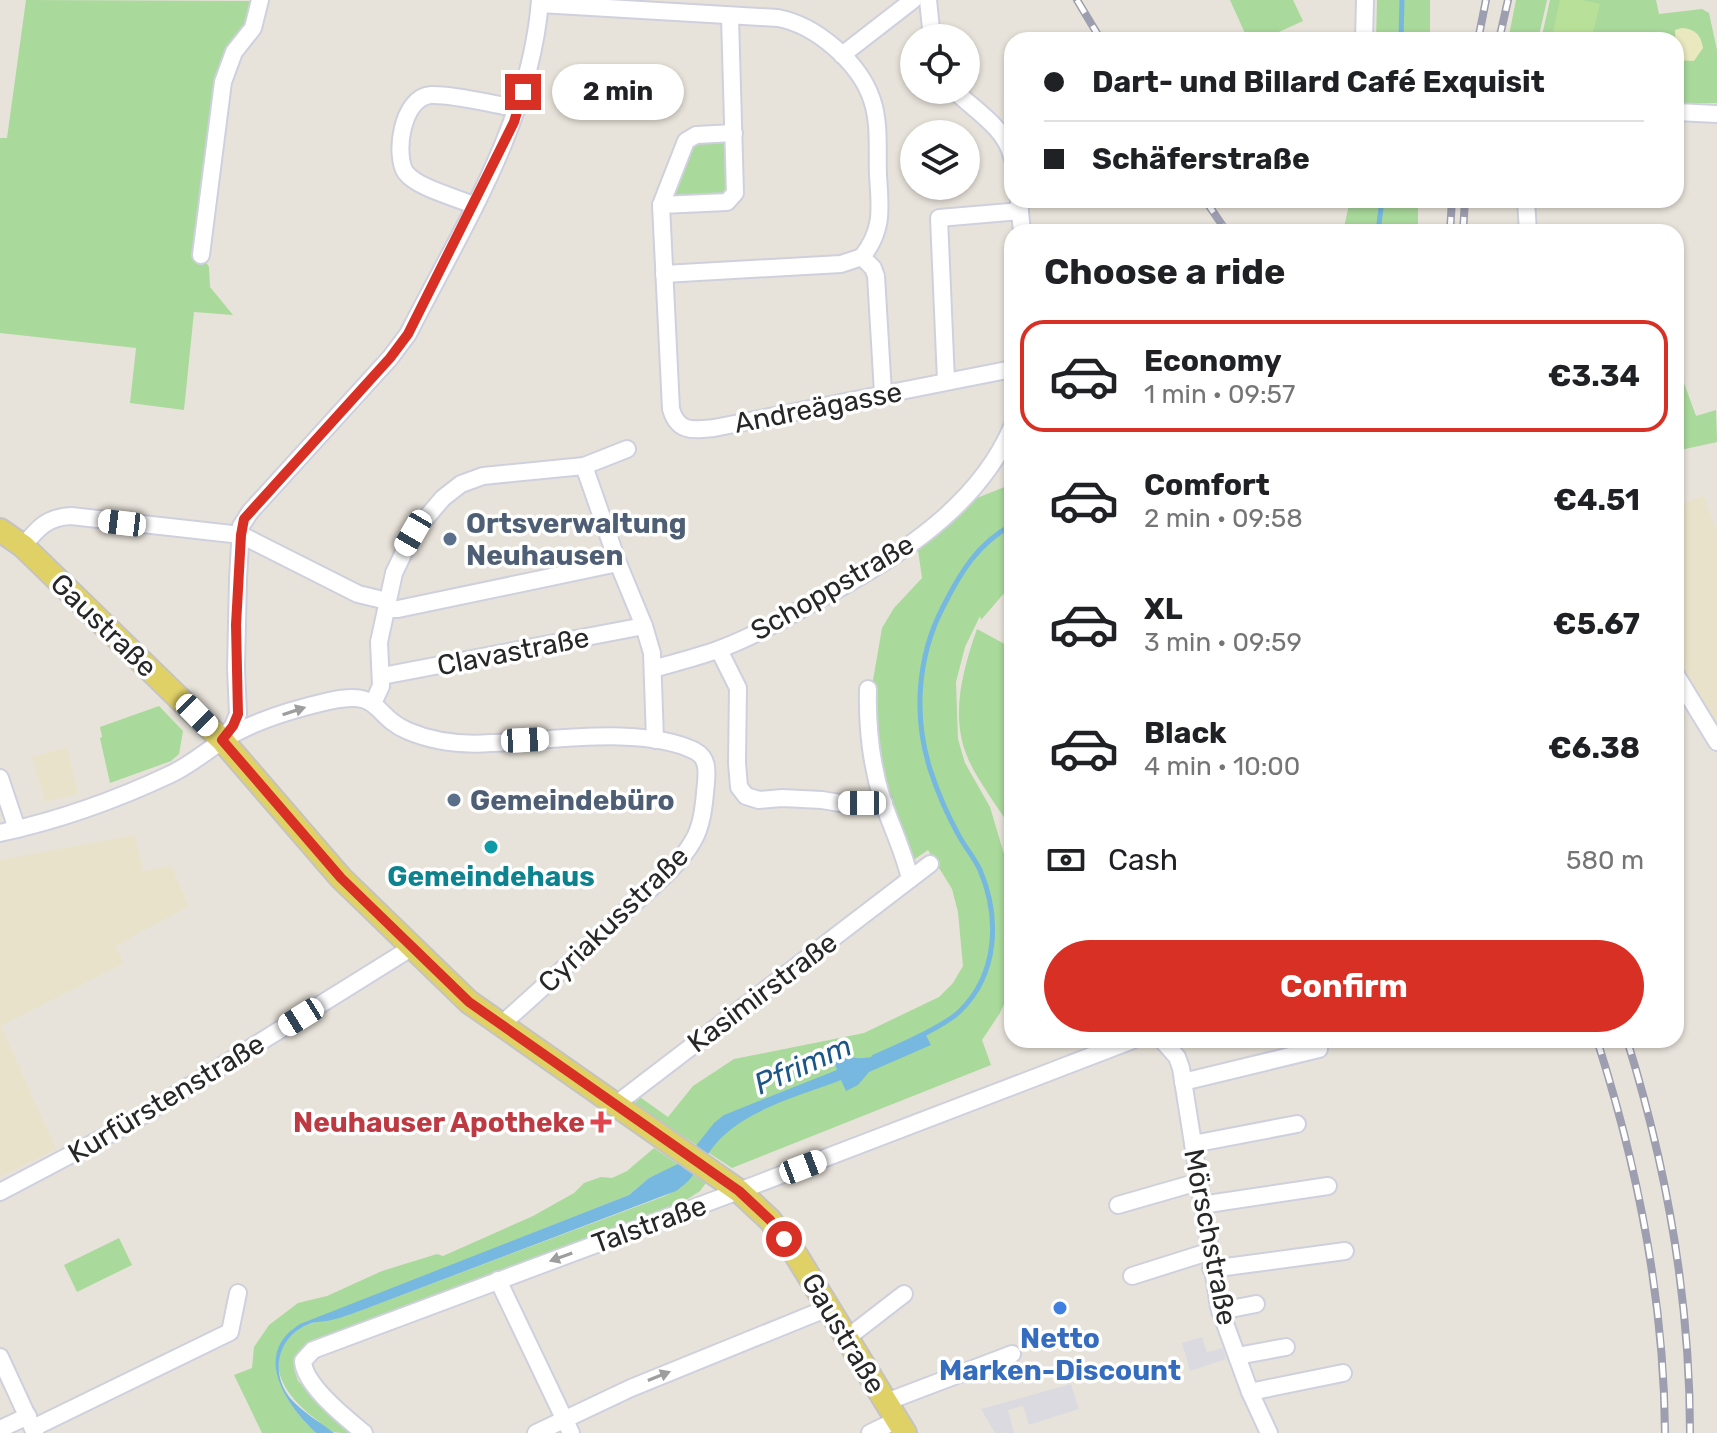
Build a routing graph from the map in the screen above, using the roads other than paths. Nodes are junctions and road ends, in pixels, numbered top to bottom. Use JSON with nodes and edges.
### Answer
{"nodes":[{"id":1,"x":260,"y":0,"type":"edge"},
{"id":2,"x":913,"y":0,"type":"edge"},
{"id":3,"x":928,"y":0,"type":"edge"},
{"id":4,"x":1365,"y":0,"type":"edge"},
{"id":5,"x":540,"y":2,"type":"edge"},
{"id":6,"x":730,"y":17,"type":"junction"},
{"id":7,"x":931,"y":24,"type":"edge"},
{"id":8,"x":1364,"y":32,"type":"edge"},
{"id":9,"x":842,"y":55,"type":"junction"},
{"id":10,"x":970,"y":104,"type":"edge"},
{"id":11,"x":518,"y":108,"type":"junction"},
{"id":12,"x":1684,"y":112,"type":"edge"},
{"id":13,"x":1717,"y":114,"type":"edge"},
{"id":14,"x":734,"y":133,"type":"junction"},
{"id":15,"x":1004,"y":138,"type":"edge"},
{"id":16,"x":473,"y":205,"type":"junction"},
{"id":17,"x":661,"y":205,"type":"junction"},
{"id":18,"x":1006,"y":208,"type":"edge"},
{"id":19,"x":201,"y":255,"type":"dead end"},
{"id":20,"x":862,"y":257,"type":"junction"},
{"id":21,"x":664,"y":274,"type":"junction"},
{"id":22,"x":1004,"y":370,"type":"edge"},
{"id":23,"x":946,"y":381,"type":"junction"},
{"id":24,"x":883,"y":393,"type":"junction"},
{"id":25,"x":1004,"y":443,"type":"edge"},
{"id":26,"x":627,"y":449,"type":"dead end"},
{"id":27,"x":584,"y":466,"type":"junction"},
{"id":28,"x":0,"y":530,"type":"edge"},
{"id":29,"x":241,"y":535,"type":"junction"},
{"id":30,"x":23,"y":546,"type":"junction"},
{"id":31,"x":618,"y":563,"type":"junction"},
{"id":32,"x":387,"y":605,"type":"junction"},
{"id":33,"x":644,"y":626,"type":"junction"},
{"id":34,"x":719,"y":650,"type":"junction"},
{"id":35,"x":653,"y":669,"type":"junction"},
{"id":36,"x":382,"y":676,"type":"junction"},
{"id":37,"x":1684,"y":688,"type":"edge"},
{"id":38,"x":868,"y":689,"type":"dead end"},
{"id":39,"x":374,"y":701,"type":"junction"},
{"id":40,"x":222,"y":740,"type":"junction"},
{"id":41,"x":655,"y":740,"type":"junction"},
{"id":42,"x":1717,"y":742,"type":"edge"},
{"id":43,"x":737,"y":763,"type":"junction"},
{"id":44,"x":707,"y":766,"type":"junction"},
{"id":45,"x":0,"y":778,"type":"edge"},
{"id":46,"x":884,"y":803,"type":"junction"},
{"id":47,"x":8,"y":831,"type":"edge"},
{"id":48,"x":930,"y":864,"type":"dead end"},
{"id":49,"x":910,"y":879,"type":"junction"},
{"id":50,"x":411,"y":948,"type":"junction"},
{"id":51,"x":501,"y":1025,"type":"junction"},
{"id":52,"x":1094,"y":1048,"type":"edge"},
{"id":53,"x":1169,"y":1048,"type":"edge"},
{"id":54,"x":1319,"y":1049,"type":"dead end"},
{"id":55,"x":1183,"y":1082,"type":"junction"},
{"id":56,"x":615,"y":1105,"type":"junction"},
{"id":57,"x":1297,"y":1124,"type":"dead end"},
{"id":58,"x":1193,"y":1144,"type":"junction"},
{"id":59,"x":1198,"y":1182,"type":"junction"},
{"id":60,"x":1328,"y":1186,"type":"dead end"},
{"id":61,"x":739,"y":1191,"type":"junction"},
{"id":62,"x":0,"y":1192,"type":"edge"},
{"id":63,"x":1118,"y":1205,"type":"dead end"},
{"id":64,"x":1201,"y":1205,"type":"junction"},
{"id":65,"x":1345,"y":1251,"type":"dead end"},
{"id":66,"x":1210,"y":1260,"type":"junction"},
{"id":67,"x":1132,"y":1276,"type":"dead end"},
{"id":68,"x":498,"y":1280,"type":"junction"},
{"id":69,"x":238,"y":1293,"type":"dead end"},
{"id":70,"x":904,"y":1294,"type":"dead end"},
{"id":71,"x":1256,"y":1304,"type":"dead end"},
{"id":72,"x":828,"y":1308,"type":"junction"},
{"id":73,"x":1220,"y":1311,"type":"junction"},
{"id":74,"x":847,"y":1338,"type":"junction"},
{"id":75,"x":1286,"y":1347,"type":"dead end"},
{"id":76,"x":1012,"y":1354,"type":"dead end"},
{"id":77,"x":1237,"y":1356,"type":"junction"},
{"id":78,"x":0,"y":1357,"type":"edge"},
{"id":79,"x":1343,"y":1373,"type":"dead end"},
{"id":80,"x":1250,"y":1392,"type":"junction"},
{"id":81,"x":896,"y":1419,"type":"edge"},
{"id":82,"x":32,"y":1426,"type":"edge"},
{"id":83,"x":567,"y":1426,"type":"edge"},
{"id":84,"x":0,"y":1429,"type":"edge"},
{"id":85,"x":364,"y":1433,"type":"edge"},
{"id":86,"x":536,"y":1433,"type":"edge"},
{"id":87,"x":870,"y":1433,"type":"edge"},
{"id":88,"x":1268,"y":1433,"type":"edge"}],
"edges":[{"from":1,"to":19,"type":"street"},
{"from":2,"to":9,"type":"street"},
{"from":3,"to":7,"type":"street"},
{"from":4,"to":8,"type":"street"},
{"from":5,"to":6,"type":"street"},
{"from":5,"to":11,"type":"street"},
{"from":6,"to":9,"type":"street"},
{"from":6,"to":14,"type":"street"},
{"from":9,"to":20,"type":"street"},
{"from":10,"to":15,"type":"street"},
{"from":11,"to":16,"type":"street"},
{"from":11,"to":16,"type":"street"},
{"from":12,"to":13,"type":"street"},
{"from":14,"to":17,"type":"street"},
{"from":14,"to":17,"type":"street"},
{"from":16,"to":29,"type":"street"},
{"from":17,"to":21,"type":"street"},
{"from":18,"to":23,"type":"street"},
{"from":20,"to":21,"type":"street"},
{"from":20,"to":24,"type":"street"},
{"from":21,"to":24,"type":"street","name":"Andreägasse"},
{"from":22,"to":23,"type":"street","name":"Andreägasse"},
{"from":23,"to":24,"type":"street","name":"Andreägasse"},
{"from":25,"to":34,"type":"street","name":"Schoppstraße"},
{"from":26,"to":27,"type":"street"},
{"from":27,"to":31,"type":"street"},
{"from":27,"to":32,"type":"street"},
{"from":28,"to":30,"type":"main road","name":"Gaustraße"},
{"from":29,"to":30,"type":"street"},
{"from":29,"to":32,"type":"street"},
{"from":29,"to":40,"type":"street"},
{"from":30,"to":40,"type":"main road","name":"Gaustraße"},
{"from":31,"to":32,"type":"street"},
{"from":31,"to":33,"type":"street"},
{"from":32,"to":36,"type":"street"},
{"from":33,"to":35,"type":"street"},
{"from":33,"to":36,"type":"street","name":"Clavastraße"},
{"from":34,"to":35,"type":"street","name":"Schoppstraße"},
{"from":34,"to":43,"type":"street"},
{"from":35,"to":41,"type":"street"},
{"from":36,"to":39,"type":"street"},
{"from":37,"to":42,"type":"street"},
{"from":38,"to":46,"type":"street"},
{"from":40,"to":39,"type":"street","one_way":true},
{"from":39,"to":41,"type":"street"},
{"from":40,"to":47,"type":"street"},
{"from":40,"to":50,"type":"main road","name":"Gaustraße"},
{"from":41,"to":44,"type":"street"},
{"from":43,"to":44,"type":"street"},
{"from":43,"to":46,"type":"street"},
{"from":44,"to":51,"type":"street","name":"Cyriakusstraße"},
{"from":45,"to":47,"type":"street"},
{"from":46,"to":49,"type":"street"},
{"from":48,"to":49,"type":"street","name":"Kasimirstraße"},
{"from":49,"to":56,"type":"street","name":"Kasimirstraße"},
{"from":50,"to":51,"type":"main road","name":"Gaustraße"},
{"from":50,"to":62,"type":"street","name":"Kurfürstenstraße"},
{"from":51,"to":56,"type":"main road","name":"Gaustraße"},
{"from":52,"to":61,"type":"street","name":"Talstraße"},
{"from":53,"to":55,"type":"street","name":"Mörschstraße"},
{"from":54,"to":55,"type":"street"},
{"from":55,"to":58,"type":"street","name":"Mörschstraße"},
{"from":56,"to":61,"type":"main road","name":"Gaustraße"},
{"from":57,"to":58,"type":"street"},
{"from":58,"to":59,"type":"street","name":"Mörschstraße"},
{"from":59,"to":63,"type":"street"},
{"from":59,"to":64,"type":"street","name":"Mörschstraße"},
{"from":60,"to":64,"type":"street"},
{"from":61,"to":68,"type":"street","name":"Talstraße","one_way":true},
{"from":61,"to":72,"type":"main road","name":"Gaustraße"},
{"from":64,"to":66,"type":"street","name":"Mörschstraße"},
{"from":65,"to":66,"type":"street"},
{"from":66,"to":67,"type":"street"},
{"from":66,"to":73,"type":"street","name":"Mörschstraße"},
{"from":68,"to":83,"type":"street"},
{"from":68,"to":85,"type":"street","name":"Talstraße"},
{"from":69,"to":82,"type":"street"},
{"from":70,"to":74,"type":"street"},
{"from":71,"to":73,"type":"street"},
{"from":72,"to":74,"type":"main road","name":"Gaustraße"},
{"from":83,"to":72,"type":"street","one_way":true},
{"from":73,"to":77,"type":"street","name":"Mörschstraße"},
{"from":74,"to":81,"type":"main road","name":"Gaustraße"},
{"from":75,"to":77,"type":"street"},
{"from":76,"to":81,"type":"street"},
{"from":77,"to":80,"type":"street","name":"Mörschstraße"},
{"from":78,"to":82,"type":"street"},
{"from":79,"to":80,"type":"street"},
{"from":80,"to":88,"type":"street","name":"Mörschstraße"},
{"from":81,"to":87,"type":"street"},
{"from":82,"to":84,"type":"street"},
{"from":83,"to":86,"type":"street"}]}
